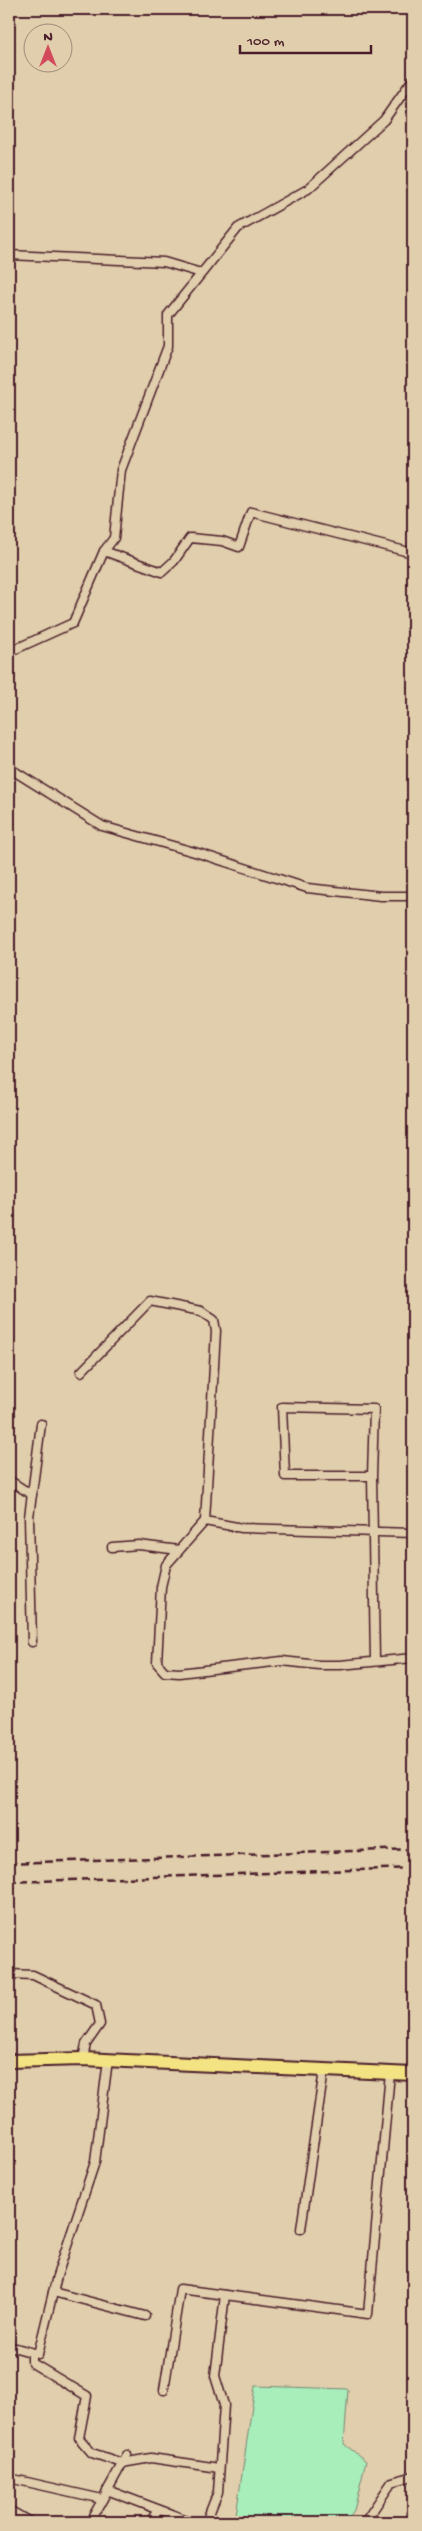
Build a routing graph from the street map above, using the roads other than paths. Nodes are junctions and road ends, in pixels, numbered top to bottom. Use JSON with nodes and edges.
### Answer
{"nodes":[{"id":1,"x":413,"y":79,"type":"edge"},
{"id":2,"x":9,"y":255,"type":"edge"},
{"id":3,"x":201,"y":273,"type":"junction"},
{"id":4,"x":104,"y":551,"type":"junction"},
{"id":5,"x":413,"y":553,"type":"edge"},
{"id":6,"x":9,"y":652,"type":"edge"},
{"id":7,"x":9,"y":768,"type":"edge"},
{"id":8,"x":413,"y":896,"type":"edge"},
{"id":9,"x":81,"y":1372,"type":"dead end"},
{"id":10,"x":41,"y":1424,"type":"dead end"},
{"id":11,"x":372,"y":1476,"type":"junction"},
{"id":12,"x":9,"y":1480,"type":"edge"},
{"id":13,"x":32,"y":1496,"type":"junction"},
{"id":14,"x":205,"y":1521,"type":"junction"},
{"id":15,"x":373,"y":1532,"type":"junction"},
{"id":16,"x":413,"y":1533,"type":"edge"},
{"id":17,"x":112,"y":1547,"type":"dead end"},
{"id":18,"x":179,"y":1550,"type":"junction"},
{"id":19,"x":32,"y":1642,"type":"dead end"},
{"id":20,"x":413,"y":1658,"type":"edge"},
{"id":21,"x":374,"y":1661,"type":"junction"},
{"id":22,"x":9,"y":1974,"type":"edge"},
{"id":23,"x":83,"y":2059,"type":"junction"},
{"id":24,"x":108,"y":2060,"type":"junction"},
{"id":25,"x":9,"y":2061,"type":"edge"},
{"id":26,"x":324,"y":2070,"type":"junction"},
{"id":27,"x":390,"y":2073,"type":"junction"},
{"id":28,"x":413,"y":2074,"type":"edge"},
{"id":29,"x":301,"y":2229,"type":"dead end"},
{"id":30,"x":53,"y":2292,"type":"junction"},
{"id":31,"x":225,"y":2295,"type":"junction"},
{"id":32,"x":145,"y":2316,"type":"dead end"},
{"id":33,"x":9,"y":2346,"type":"edge"},
{"id":34,"x":32,"y":2353,"type":"junction"},
{"id":35,"x":164,"y":2390,"type":"dead end"},
{"id":36,"x":127,"y":2454,"type":"dead end"},
{"id":37,"x":122,"y":2463,"type":"junction"},
{"id":38,"x":220,"y":2468,"type":"junction"},
{"id":39,"x":413,"y":2476,"type":"edge"},
{"id":40,"x":9,"y":2478,"type":"edge"},
{"id":41,"x":107,"y":2490,"type":"junction"},
{"id":42,"x":102,"y":2499,"type":"junction"},
{"id":43,"x":9,"y":2510,"type":"edge"},
{"id":44,"x":158,"y":2510,"type":"junction"},
{"id":45,"x":30,"y":2522,"type":"edge"},
{"id":46,"x":90,"y":2522,"type":"edge"},
{"id":47,"x":151,"y":2522,"type":"edge"},
{"id":48,"x":192,"y":2522,"type":"edge"},
{"id":49,"x":206,"y":2522,"type":"edge"},
{"id":50,"x":365,"y":2522,"type":"edge"}],
"edges":[{"from":1,"to":3,"type":"street"},
{"from":2,"to":3,"type":"street"},
{"from":3,"to":4,"type":"street"},
{"from":4,"to":5,"type":"street"},
{"from":4,"to":6,"type":"street"},
{"from":7,"to":8,"type":"street"},
{"from":9,"to":14,"type":"street"},
{"from":10,"to":13,"type":"street"},
{"from":11,"to":11,"type":"street"},
{"from":11,"to":15,"type":"street"},
{"from":12,"to":13,"type":"street"},
{"from":13,"to":19,"type":"street"},
{"from":14,"to":15,"type":"street"},
{"from":14,"to":18,"type":"street"},
{"from":15,"to":16,"type":"street"},
{"from":15,"to":21,"type":"street"},
{"from":17,"to":18,"type":"street"},
{"from":18,"to":21,"type":"street"},
{"from":20,"to":21,"type":"street"},
{"from":22,"to":23,"type":"street"},
{"from":23,"to":24,"type":"main road"},
{"from":23,"to":25,"type":"main road"},
{"from":24,"to":26,"type":"main road"},
{"from":24,"to":30,"type":"street"},
{"from":26,"to":27,"type":"main road"},
{"from":26,"to":29,"type":"street"},
{"from":27,"to":28,"type":"main road"},
{"from":27,"to":31,"type":"street"},
{"from":30,"to":32,"type":"street"},
{"from":30,"to":34,"type":"street"},
{"from":31,"to":35,"type":"street"},
{"from":31,"to":38,"type":"street"},
{"from":33,"to":34,"type":"street"},
{"from":34,"to":37,"type":"street"},
{"from":36,"to":37,"type":"street"},
{"from":37,"to":38,"type":"street"},
{"from":37,"to":41,"type":"street"},
{"from":38,"to":49,"type":"street"},
{"from":39,"to":50,"type":"street"},
{"from":40,"to":42,"type":"street"},
{"from":41,"to":42,"type":"street"},
{"from":41,"to":44,"type":"street"},
{"from":42,"to":46,"type":"street"},
{"from":43,"to":45,"type":"street"},
{"from":44,"to":47,"type":"street"},
{"from":44,"to":48,"type":"street"}]}
